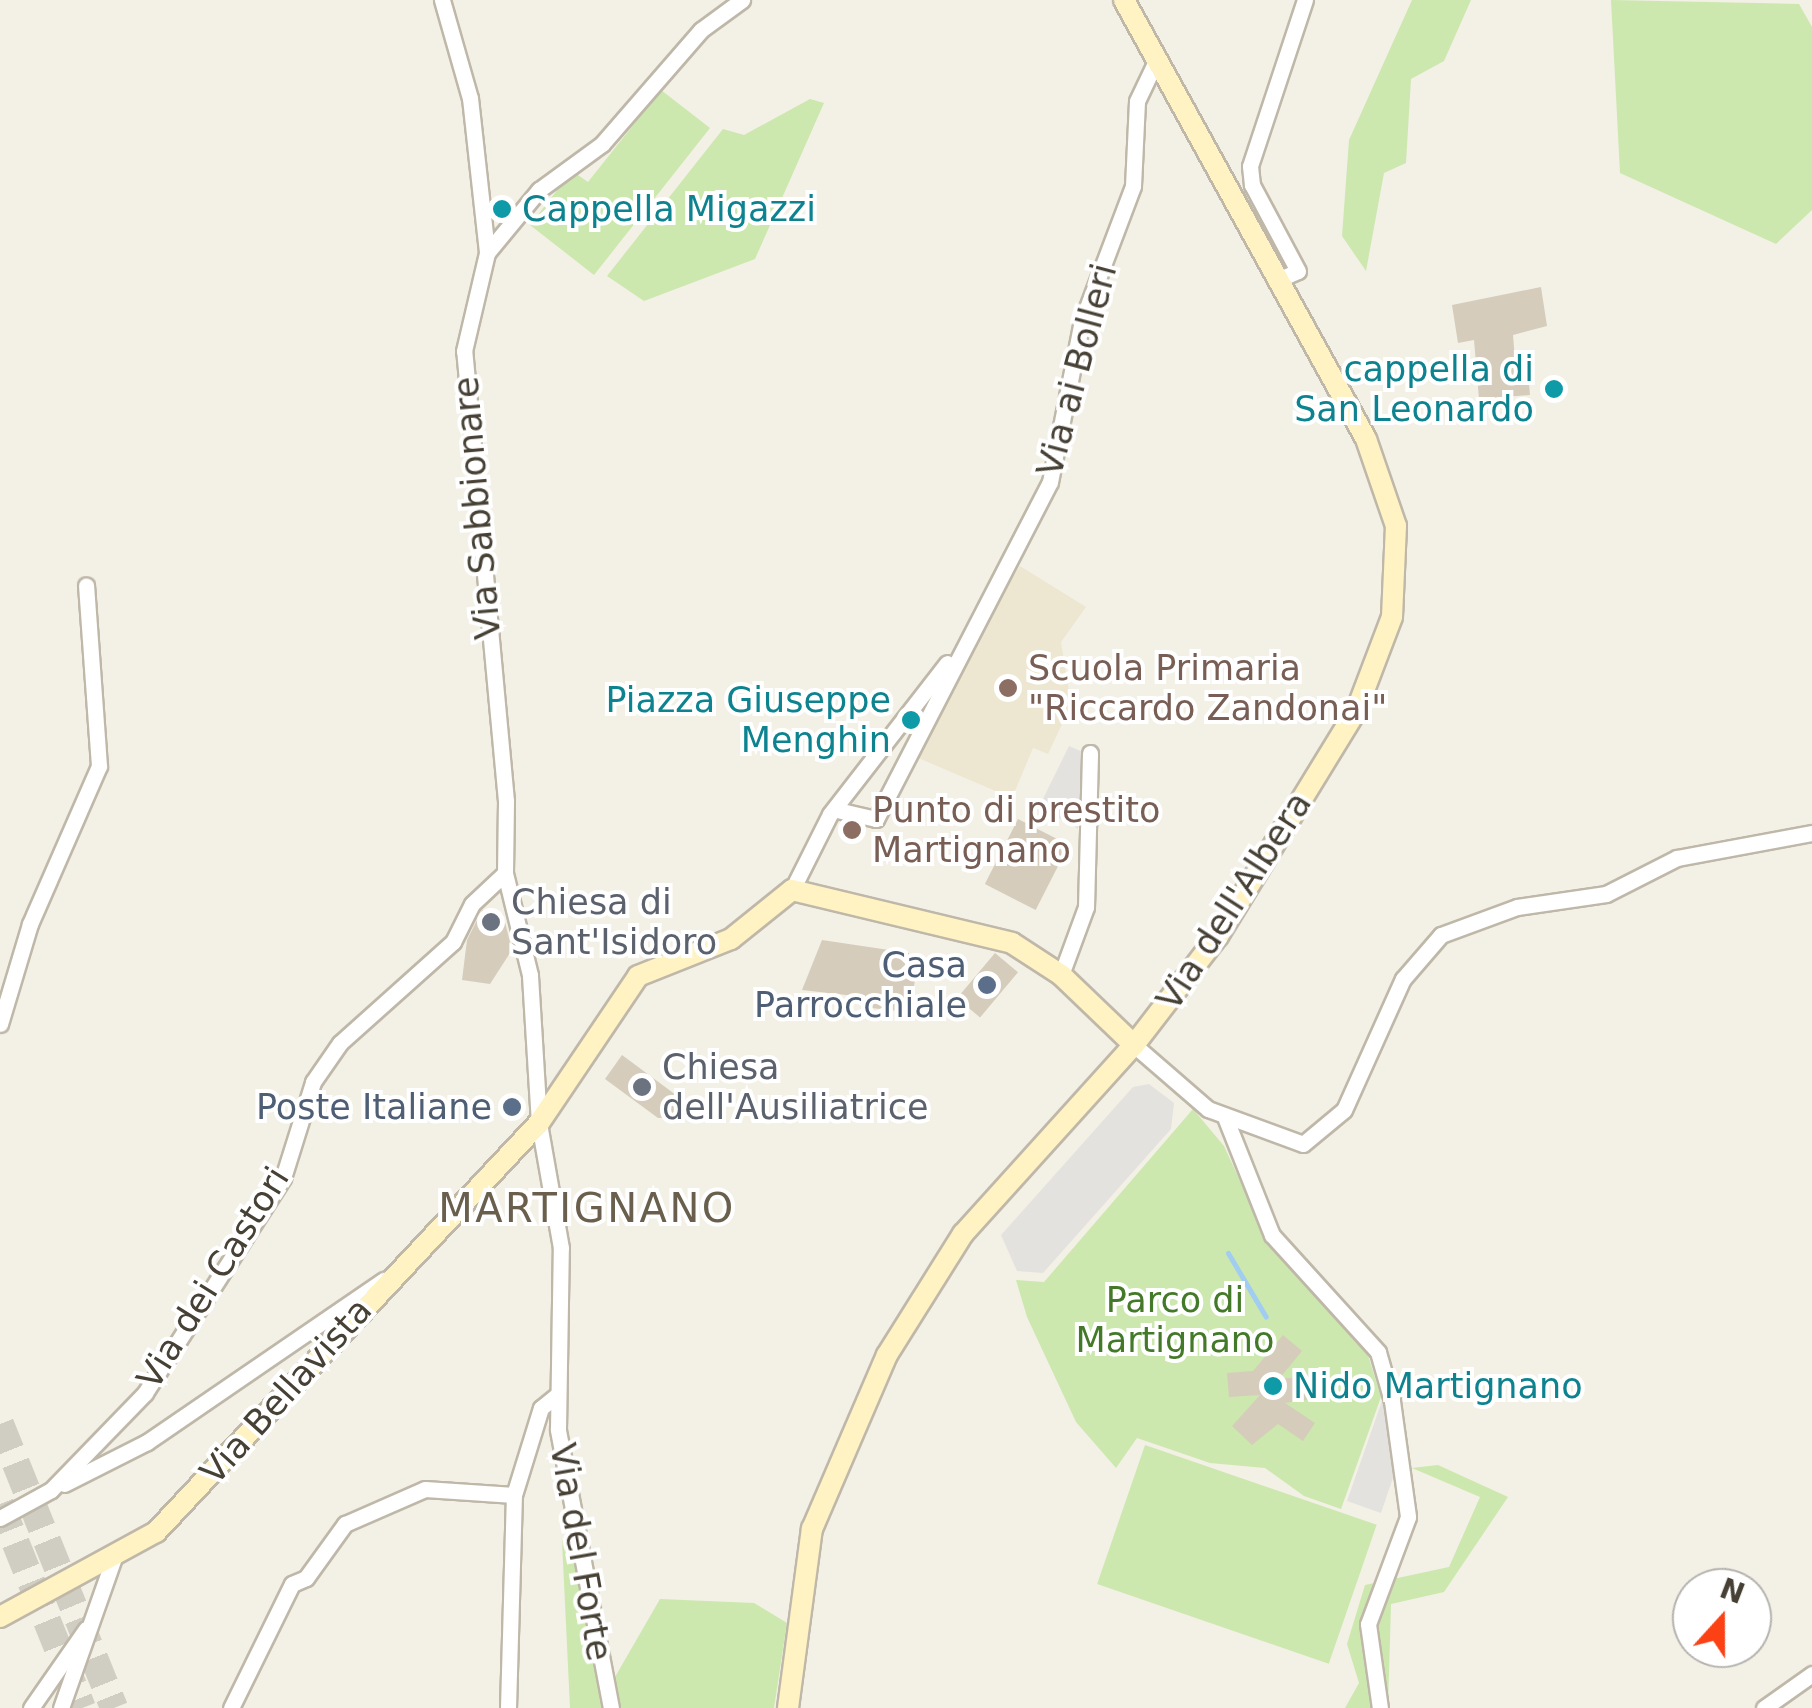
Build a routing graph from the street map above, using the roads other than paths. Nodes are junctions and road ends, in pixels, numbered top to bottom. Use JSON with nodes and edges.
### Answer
{"nodes":[{"id":1,"x":442,"y":0,"type":"edge"},
{"id":2,"x":742,"y":0,"type":"edge"},
{"id":3,"x":1124,"y":0,"type":"edge"},
{"id":4,"x":1305,"y":0,"type":"edge"},
{"id":5,"x":1156,"y":59,"type":"junction"},
{"id":6,"x":488,"y":252,"type":"junction"},
{"id":7,"x":1282,"y":278,"type":"junction"},
{"id":8,"x":86,"y":585,"type":"dead end"},
{"id":9,"x":951,"y":662,"type":"junction"},
{"id":10,"x":1090,"y":753,"type":"dead end"},
{"id":11,"x":836,"y":810,"type":"junction"},
{"id":12,"x":1812,"y":833,"type":"edge"},
{"id":13,"x":505,"y":873,"type":"junction"},
{"id":14,"x":792,"y":890,"type":"junction"},
{"id":15,"x":1061,"y":975,"type":"junction"},
{"id":16,"x":8,"y":980,"type":"edge"},
{"id":17,"x":0,"y":1024,"type":"edge"},
{"id":18,"x":1134,"y":1045,"type":"junction"},
{"id":19,"x":1225,"y":1117,"type":"junction"},
{"id":20,"x":539,"y":1123,"type":"junction"},
{"id":21,"x":384,"y":1280,"type":"junction"},
{"id":22,"x":557,"y":1395,"type":"junction"},
{"id":23,"x":51,"y":1490,"type":"junction"},
{"id":24,"x":514,"y":1495,"type":"junction"},
{"id":25,"x":0,"y":1518,"type":"edge"},
{"id":26,"x":115,"y":1555,"type":"junction"},
{"id":27,"x":102,"y":1605,"type":"junction"},
{"id":28,"x":0,"y":1617,"type":"edge"},
{"id":29,"x":1812,"y":1674,"type":"edge"},
{"id":30,"x":31,"y":1708,"type":"edge"},
{"id":31,"x":61,"y":1708,"type":"edge"},
{"id":32,"x":231,"y":1708,"type":"edge"},
{"id":33,"x":508,"y":1708,"type":"edge"},
{"id":34,"x":611,"y":1708,"type":"edge"},
{"id":35,"x":788,"y":1708,"type":"edge"},
{"id":36,"x":1380,"y":1708,"type":"edge"},
{"id":37,"x":1764,"y":1708,"type":"edge"}],
"edges":[{"from":1,"to":6,"type":"street"},
{"from":2,"to":6,"type":"street","name":"Via Sabbionare"},
{"from":3,"to":5,"type":"street"},
{"from":4,"to":7,"type":"street"},
{"from":5,"to":7,"type":"street","name":"Via dell'Albera"},
{"from":5,"to":9,"type":"street","name":"Via ai Bolleri"},
{"from":6,"to":13,"type":"street","name":"Via Sabbionare"},
{"from":7,"to":18,"type":"street","name":"Via dell'Albera"},
{"from":8,"to":16,"type":"street"},
{"from":9,"to":11,"type":"street"},
{"from":9,"to":11,"type":"street"},
{"from":10,"to":15,"type":"street"},
{"from":11,"to":14,"type":"street"},
{"from":12,"to":19,"type":"street"},
{"from":13,"to":20,"type":"street","name":"Via Sabbionare"},
{"from":13,"to":23,"type":"street","name":"Via dei Castori"},
{"from":14,"to":15,"type":"street"},
{"from":14,"to":20,"type":"street","name":"Via Bellavista"},
{"from":15,"to":18,"type":"street"},
{"from":16,"to":17,"type":"street"},
{"from":18,"to":19,"type":"street"},
{"from":18,"to":35,"type":"street","name":"Via dell'Albera"},
{"from":19,"to":36,"type":"street"},
{"from":20,"to":21,"type":"street","name":"Via Bellavista"},
{"from":20,"to":22,"type":"street","name":"Via del Forte"},
{"from":21,"to":23,"type":"street","name":"Via dei Castori"},
{"from":21,"to":26,"type":"street","name":"Via Bellavista"},
{"from":22,"to":24,"type":"street","name":"Via del Forte"},
{"from":22,"to":34,"type":"street","name":"Via del Forte"},
{"from":23,"to":25,"type":"street","name":"Via dei Castori"},
{"from":24,"to":32,"type":"street"},
{"from":24,"to":33,"type":"street","name":"Via del Forte"},
{"from":26,"to":27,"type":"street"},
{"from":26,"to":28,"type":"street","name":"Via Bellavista"},
{"from":27,"to":30,"type":"street"},
{"from":27,"to":31,"type":"street"},
{"from":29,"to":37,"type":"street"}]}
